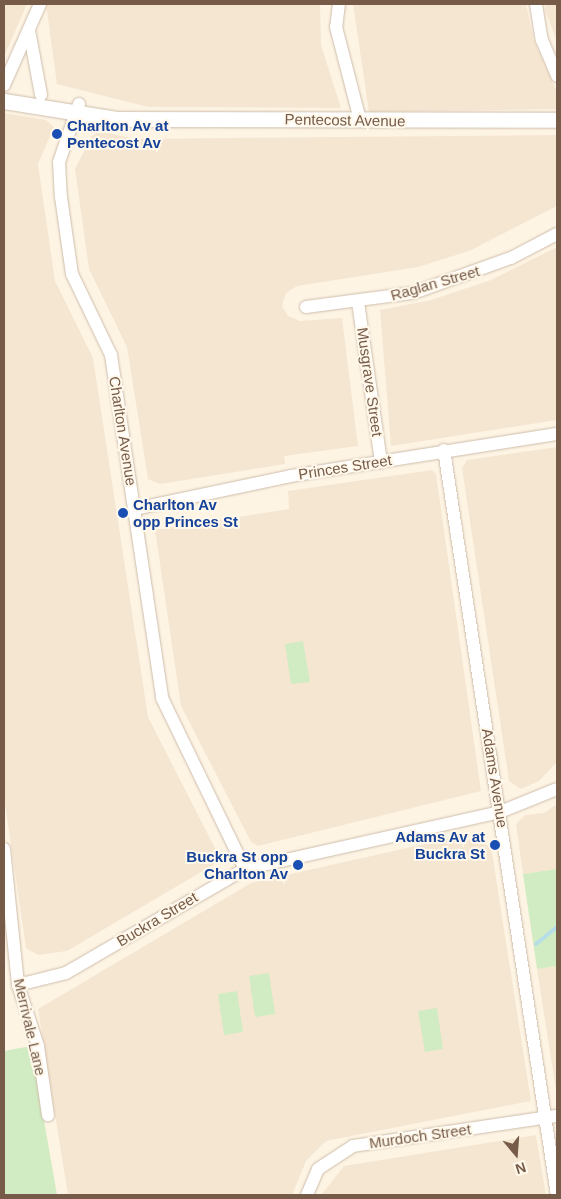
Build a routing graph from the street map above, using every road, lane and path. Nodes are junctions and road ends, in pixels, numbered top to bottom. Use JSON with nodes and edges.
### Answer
{"nodes":[{"id":1,"x":40,"y":4,"type":"edge"},
{"id":2,"x":339,"y":4,"type":"edge"},
{"id":3,"x":536,"y":4,"type":"edge"},
{"id":4,"x":29,"y":30,"type":"junction"},
{"id":5,"x":557,"y":76,"type":"edge"},
{"id":6,"x":4,"y":84,"type":"edge"},
{"id":7,"x":4,"y":92,"type":"edge"},
{"id":8,"x":41,"y":96,"type":"junction"},
{"id":9,"x":4,"y":101,"type":"edge"},
{"id":10,"x":78,"y":108,"type":"junction"},
{"id":11,"x":360,"y":120,"type":"junction"},
{"id":12,"x":557,"y":120,"type":"edge"},
{"id":13,"x":557,"y":234,"type":"edge"},
{"id":14,"x":358,"y":302,"type":"junction"},
{"id":15,"x":306,"y":308,"type":"dead end"},
{"id":16,"x":557,"y":434,"type":"edge"},
{"id":17,"x":444,"y":450,"type":"junction"},
{"id":18,"x":381,"y":462,"type":"junction"},
{"id":19,"x":135,"y":509,"type":"junction"},
{"id":20,"x":557,"y":789,"type":"edge"},
{"id":21,"x":500,"y":812,"type":"junction"},
{"id":22,"x":4,"y":850,"type":"edge"},
{"id":23,"x":245,"y":869,"type":"junction"},
{"id":24,"x":18,"y":985,"type":"junction"},
{"id":25,"x":48,"y":1115,"type":"dead end"},
{"id":26,"x":551,"y":1117,"type":"edge"},
{"id":27,"x":307,"y":1195,"type":"edge"},
{"id":28,"x":557,"y":1195,"type":"edge"}],
"edges":[{"from":1,"to":4,"type":"street"},
{"from":2,"to":11,"type":"street"},
{"from":3,"to":5,"type":"street"},
{"from":4,"to":6,"type":"street"},
{"from":4,"to":8,"type":"street"},
{"from":7,"to":8,"type":"street","name":"Pentecost Avenue"},
{"from":8,"to":10,"type":"street","name":"Pentecost Avenue"},
{"from":9,"to":10,"type":"street","name":"Pentecost Avenue"},
{"from":10,"to":11,"type":"street","name":"Pentecost Avenue"},
{"from":10,"to":19,"type":"street","name":"Charlton Avenue"},
{"from":11,"to":12,"type":"street","name":"Pentecost Avenue"},
{"from":13,"to":14,"type":"street","name":"Raglan Street"},
{"from":14,"to":15,"type":"street","name":"Raglan Street"},
{"from":14,"to":18,"type":"street","name":"Musgrave Street"},
{"from":16,"to":17,"type":"street","name":"Princes Street"},
{"from":17,"to":18,"type":"street","name":"Princes Street"},
{"from":17,"to":21,"type":"street","name":"Adams Avenue"},
{"from":18,"to":19,"type":"street","name":"Princes Street"},
{"from":19,"to":23,"type":"street","name":"Charlton Avenue"},
{"from":20,"to":21,"type":"street","name":"Buckra Street"},
{"from":21,"to":23,"type":"street","name":"Buckra Street"},
{"from":21,"to":26,"type":"street","name":"Adams Avenue"},
{"from":22,"to":24,"type":"street","name":"Merrivale Lane"},
{"from":23,"to":24,"type":"street","name":"Buckra Street"},
{"from":24,"to":25,"type":"street","name":"Merrivale Lane"},
{"from":26,"to":27,"type":"street","name":"Murdoch Street"},
{"from":26,"to":28,"type":"street","name":"Adams Avenue"}]}
